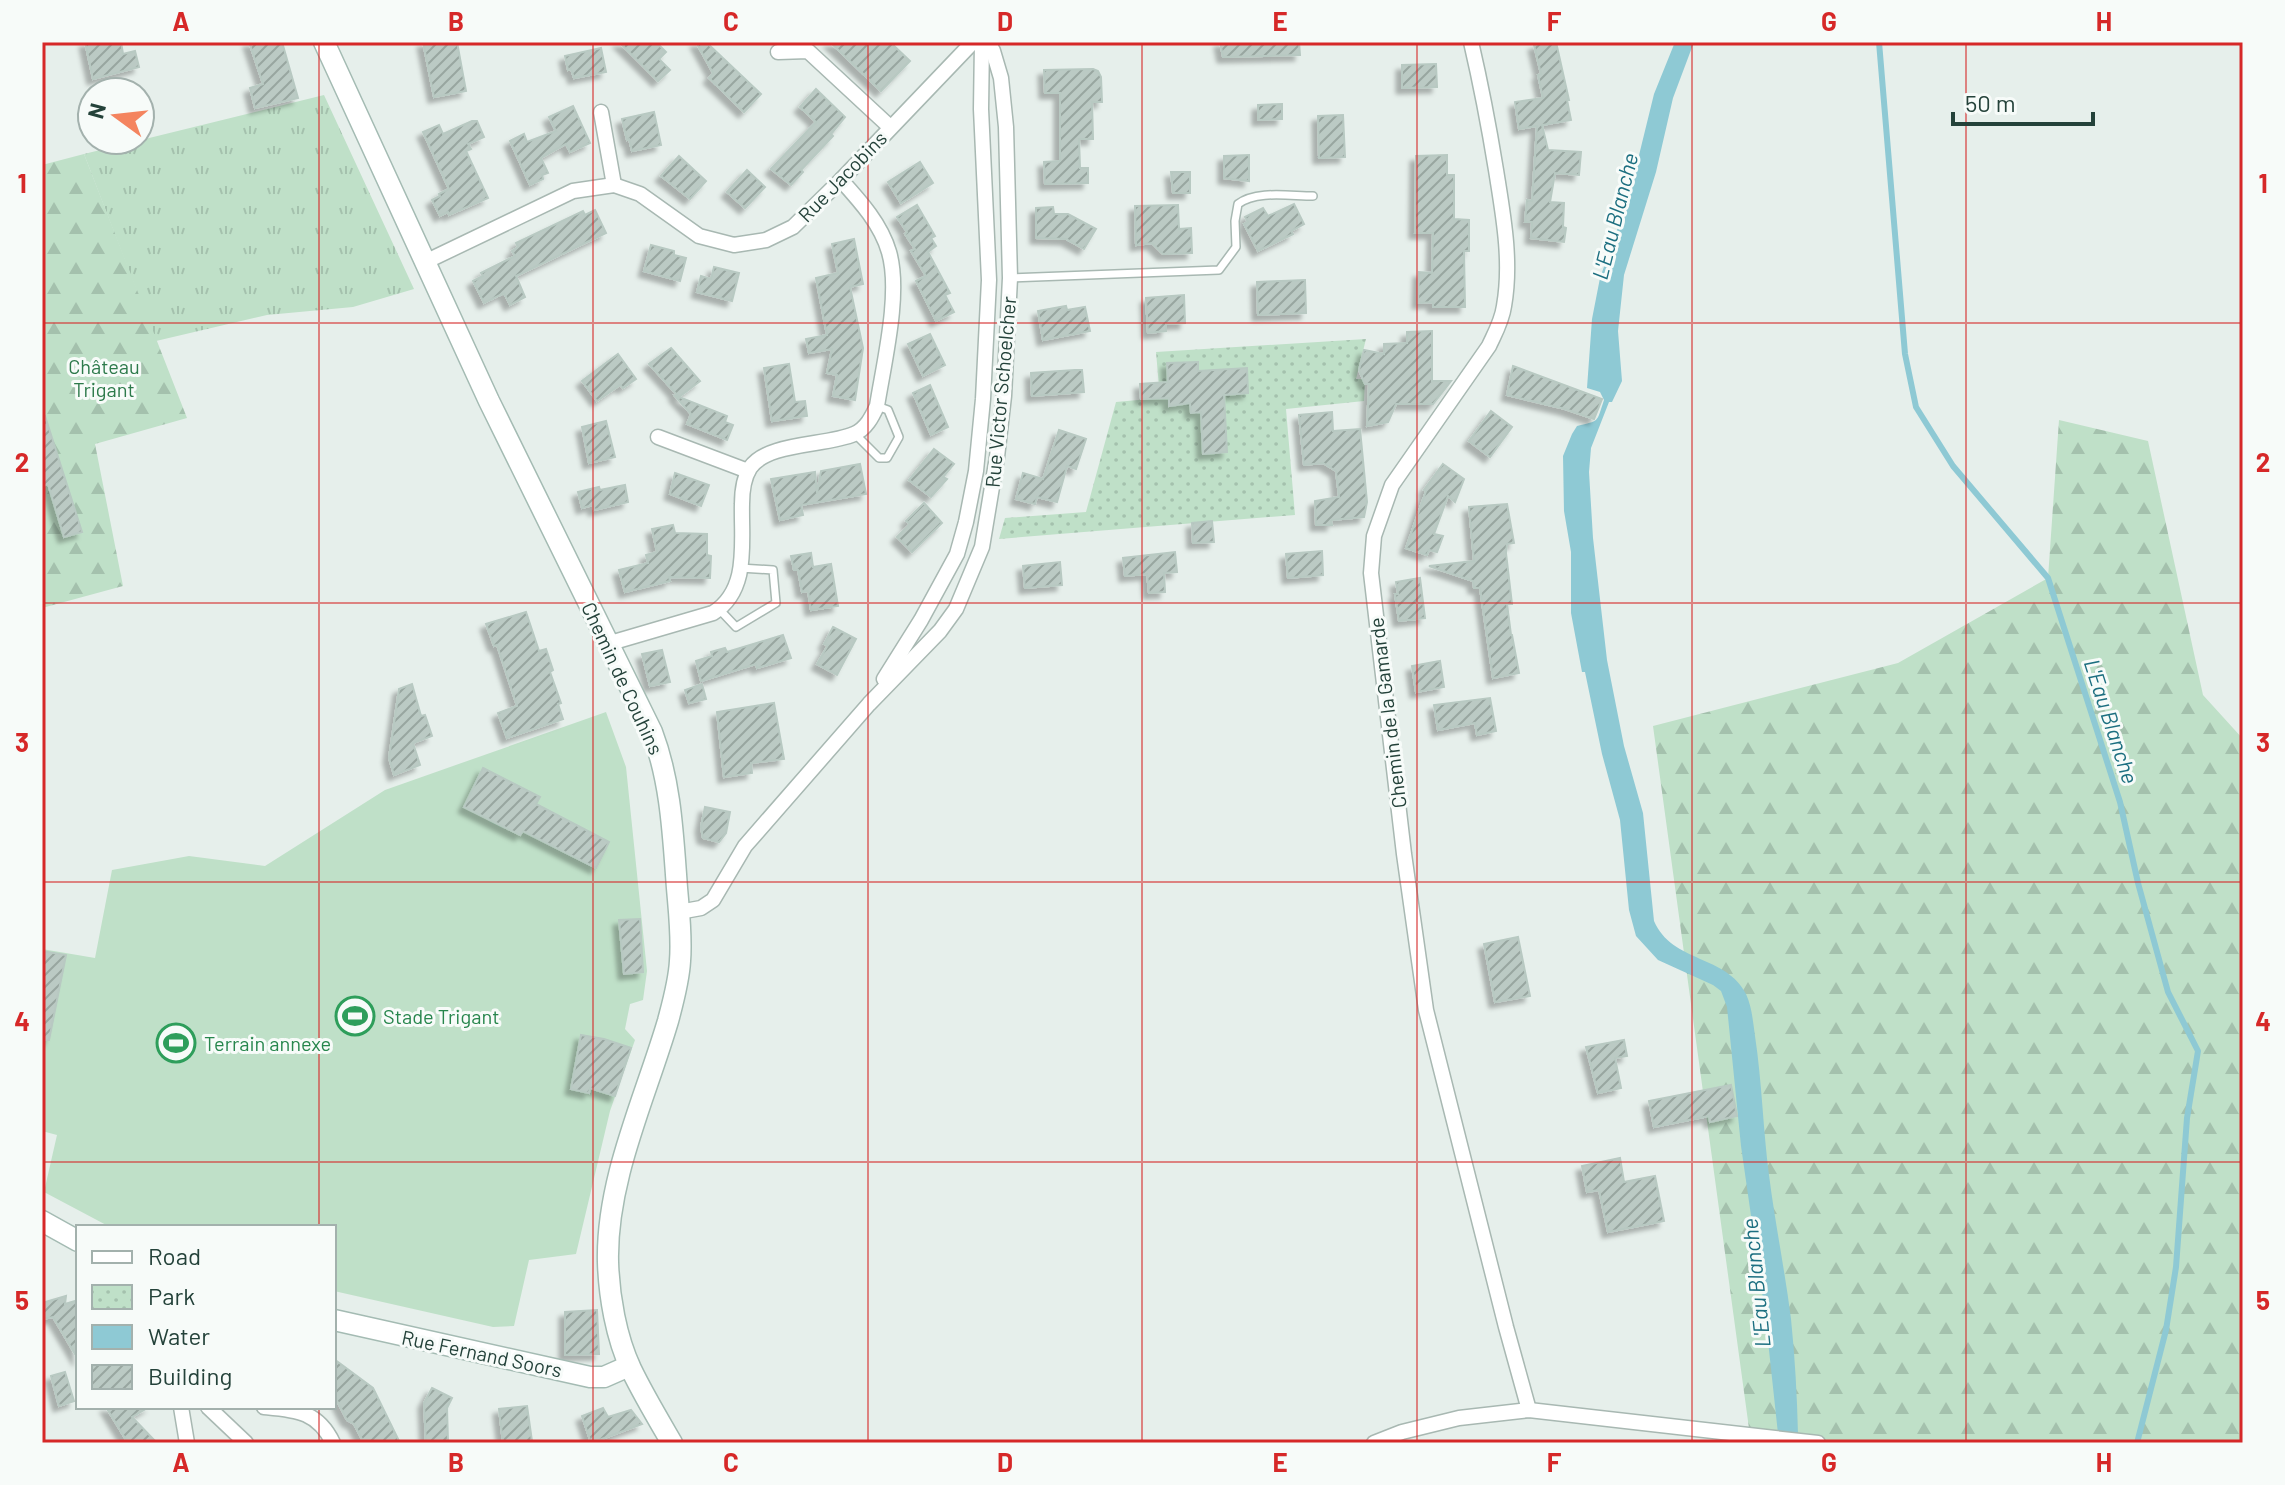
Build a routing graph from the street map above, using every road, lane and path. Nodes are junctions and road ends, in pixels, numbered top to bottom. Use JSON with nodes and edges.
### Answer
{"nodes":[{"id":1,"x":324,"y":42,"type":"edge"},
{"id":2,"x":973,"y":42,"type":"edge"},
{"id":3,"x":985,"y":42,"type":"edge"},
{"id":4,"x":1471,"y":42,"type":"edge"},
{"id":5,"x":778,"y":52,"type":"dead end"},
{"id":6,"x":601,"y":112,"type":"dead end"},
{"id":7,"x":890,"y":127,"type":"junction"},
{"id":8,"x":841,"y":180,"type":"junction"},
{"id":9,"x":614,"y":185,"type":"junction"},
{"id":10,"x":1313,"y":196,"type":"dead end"},
{"id":11,"x":425,"y":262,"type":"junction"},
{"id":12,"x":1010,"y":278,"type":"junction"},
{"id":13,"x":877,"y":406,"type":"junction"},
{"id":14,"x":855,"y":434,"type":"junction"},
{"id":15,"x":658,"y":437,"type":"dead end"},
{"id":16,"x":748,"y":471,"type":"junction"},
{"id":17,"x":740,"y":568,"type":"junction"},
{"id":18,"x":719,"y":609,"type":"junction"},
{"id":19,"x":607,"y":644,"type":"junction"},
{"id":20,"x":869,"y":704,"type":"junction"},
{"id":21,"x":679,"y":912,"type":"junction"},
{"id":22,"x":42,"y":1221,"type":"edge"},
{"id":23,"x":76,"y":1240,"type":"edge"},
{"id":24,"x":336,"y":1320,"type":"edge"},
{"id":25,"x":629,"y":1366,"type":"junction"},
{"id":26,"x":181,"y":1409,"type":"edge"},
{"id":27,"x":210,"y":1409,"type":"edge"},
{"id":28,"x":282,"y":1409,"type":"edge"},
{"id":29,"x":1529,"y":1410,"type":"junction"},
{"id":30,"x":1812,"y":1442,"type":"edge"},
{"id":31,"x":187,"y":1443,"type":"edge"},
{"id":32,"x":246,"y":1443,"type":"edge"},
{"id":33,"x":333,"y":1443,"type":"edge"},
{"id":34,"x":672,"y":1443,"type":"edge"},
{"id":35,"x":1374,"y":1443,"type":"edge"}],
"edges":[{"from":1,"to":11,"type":"street","name":"Chemin de Couhins"},
{"from":2,"to":7,"type":"street","name":"Rue Jacobins"},
{"from":3,"to":12,"type":"street","name":"Rue Victor Schoelcher"},
{"from":3,"to":20,"type":"street","name":"Rue Victor Schoelcher"},
{"from":4,"to":29,"type":"street","name":"Chemin de la Gamarde"},
{"from":5,"to":7,"type":"street"},
{"from":6,"to":9,"type":"street"},
{"from":7,"to":8,"type":"street","name":"Rue Jacobins"},
{"from":8,"to":9,"type":"street","name":"Rue Jacobins"},
{"from":8,"to":13,"type":"street"},
{"from":9,"to":11,"type":"street"},
{"from":10,"to":12,"type":"lane"},
{"from":11,"to":19,"type":"street","name":"Chemin de Couhins"},
{"from":12,"to":20,"type":"street","name":"Rue Victor Schoelcher"},
{"from":13,"to":14,"type":"street"},
{"from":13,"to":14,"type":"lane"},
{"from":14,"to":16,"type":"street"},
{"from":15,"to":16,"type":"street"},
{"from":16,"to":17,"type":"street"},
{"from":17,"to":18,"type":"street"},
{"from":17,"to":18,"type":"lane"},
{"from":18,"to":19,"type":"street"},
{"from":19,"to":21,"type":"street","name":"Chemin de Couhins"},
{"from":20,"to":21,"type":"street","name":"Rue Victor Schoelcher"},
{"from":21,"to":25,"type":"street","name":"Chemin de Couhins"},
{"from":22,"to":23,"type":"street"},
{"from":24,"to":25,"type":"street","name":"Rue Fernand Soors"},
{"from":25,"to":34,"type":"street","name":"Chemin de Couhins"},
{"from":26,"to":31,"type":"street"},
{"from":27,"to":32,"type":"street"},
{"from":28,"to":33,"type":"street"},
{"from":29,"to":30,"type":"street"},
{"from":29,"to":35,"type":"street"}]}
